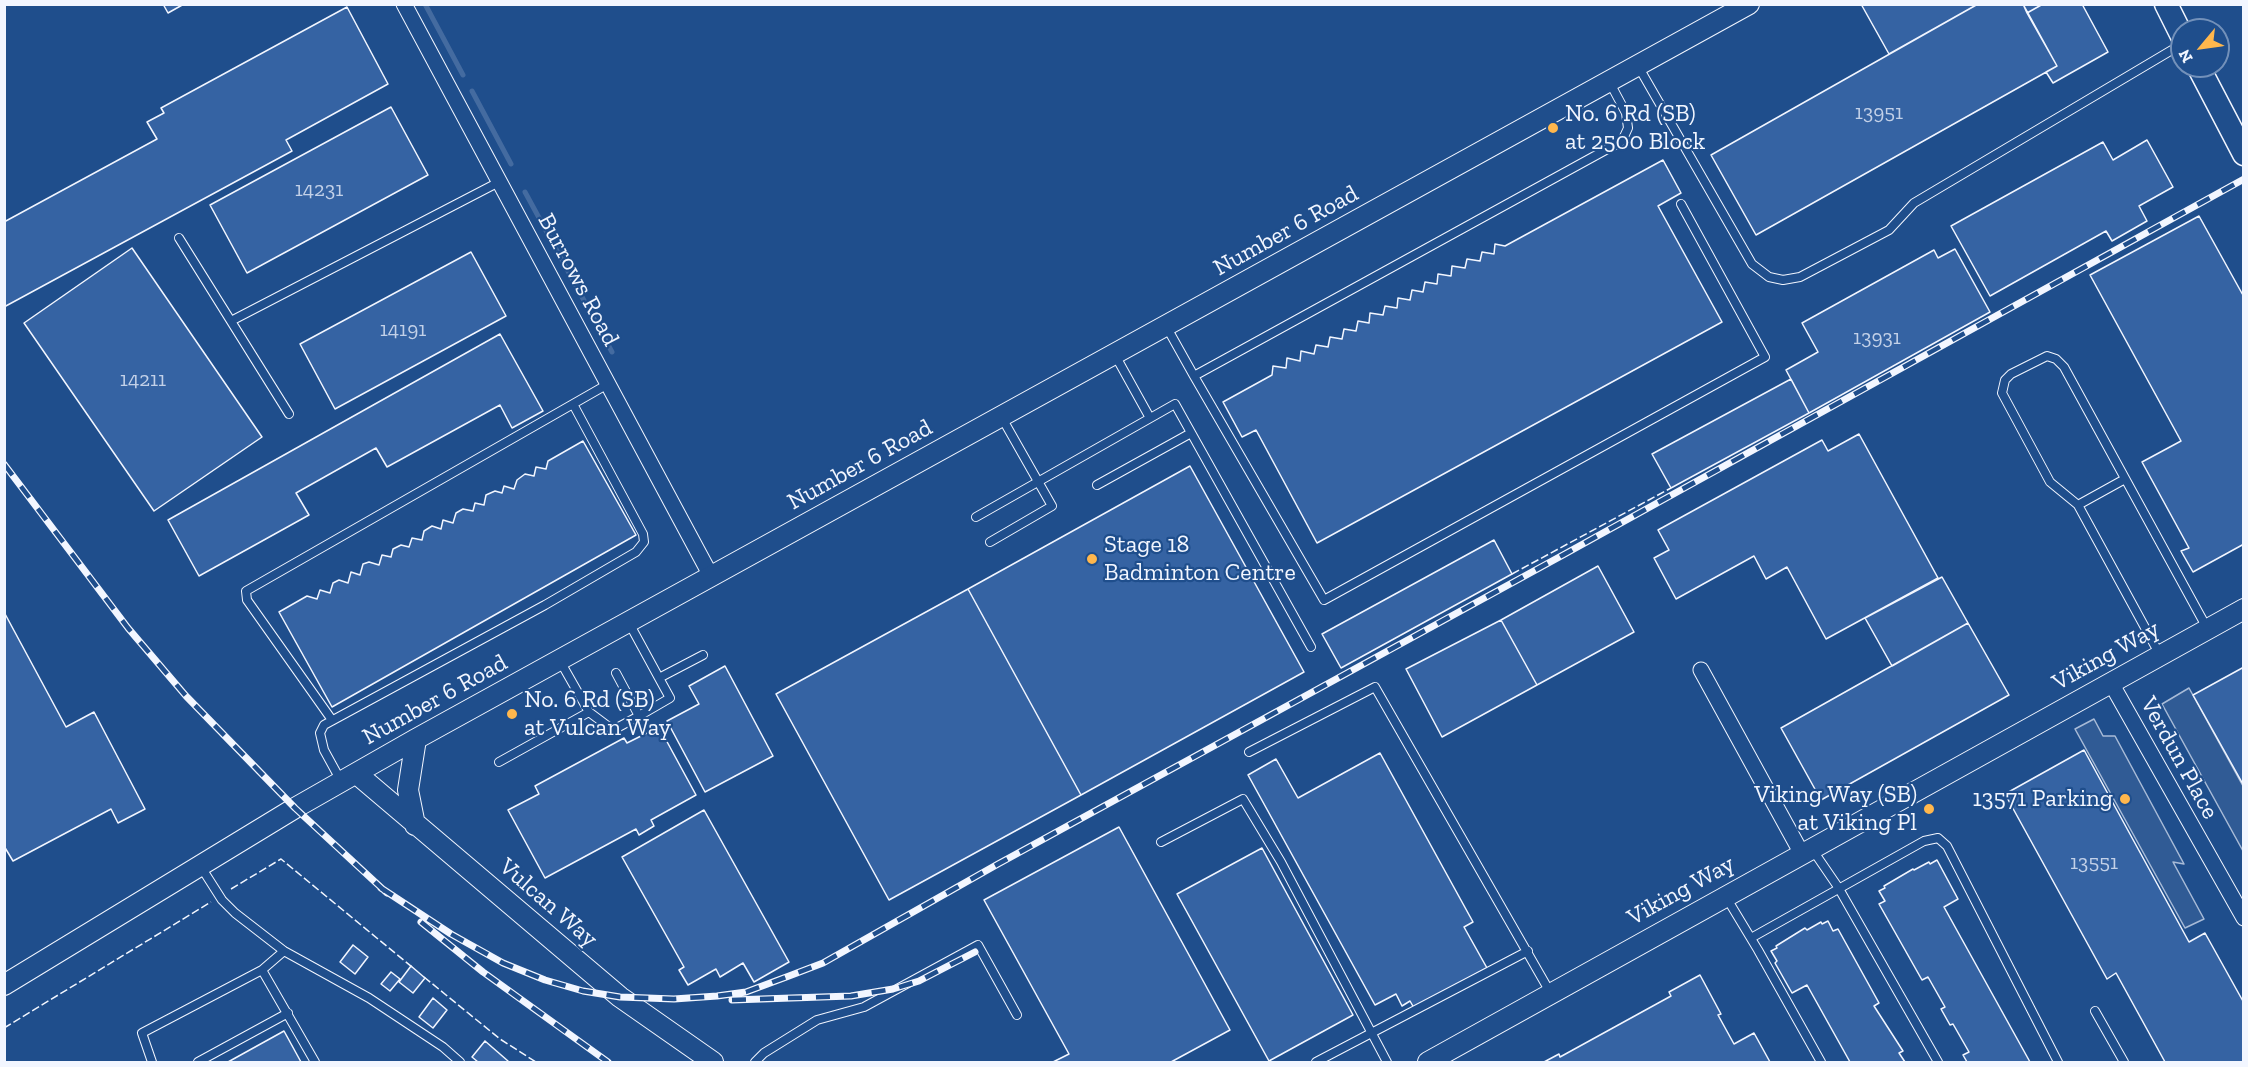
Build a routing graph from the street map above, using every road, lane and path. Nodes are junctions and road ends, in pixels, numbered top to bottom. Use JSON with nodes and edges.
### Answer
{"nodes":[{"id":1,"x":404,"y":4,"type":"edge"},
{"id":2,"x":1749,"y":4,"type":"edge"},
{"id":3,"x":2166,"y":4,"type":"edge"},
{"id":4,"x":2173,"y":18,"type":"edge"},
{"id":5,"x":2170,"y":51,"type":"edge"},
{"id":6,"x":1638,"y":66,"type":"junction"},
{"id":7,"x":2204,"y":78,"type":"edge"},
{"id":8,"x":1610,"y":81,"type":"junction"},
{"id":9,"x":2244,"y":154,"type":"edge"},
{"id":10,"x":500,"y":182,"type":"junction"},
{"id":11,"x":1681,"y":204,"type":"dead end"},
{"id":12,"x":179,"y":238,"type":"dead end"},
{"id":13,"x":231,"y":321,"type":"junction"},
{"id":14,"x":1166,"y":326,"type":"junction"},
{"id":15,"x":1114,"y":354,"type":"junction"},
{"id":16,"x":1194,"y":376,"type":"junction"},
{"id":17,"x":608,"y":384,"type":"junction"},
{"id":18,"x":573,"y":404,"type":"junction"},
{"id":19,"x":289,"y":414,"type":"dead end"},
{"id":20,"x":1001,"y":416,"type":"junction"},
{"id":21,"x":1150,"y":418,"type":"junction"},
{"id":22,"x":1191,"y":433,"type":"junction"},
{"id":23,"x":2125,"y":479,"type":"junction"},
{"id":24,"x":1039,"y":482,"type":"junction"},
{"id":25,"x":1097,"y":485,"type":"dead end"},
{"id":26,"x":2078,"y":505,"type":"junction"},
{"id":27,"x":976,"y":517,"type":"dead end"},
{"id":28,"x":990,"y":542,"type":"dead end"},
{"id":29,"x":711,"y":576,"type":"junction"},
{"id":30,"x":2244,"y":609,"type":"edge"},
{"id":31,"x":628,"y":622,"type":"junction"},
{"id":32,"x":2208,"y":629,"type":"junction"},
{"id":33,"x":1311,"y":647,"type":"dead end"},
{"id":34,"x":703,"y":655,"type":"dead end"},
{"id":35,"x":2160,"y":655,"type":"junction"},
{"id":36,"x":559,"y":660,"type":"junction"},
{"id":37,"x":1701,"y":670,"type":"dead end"},
{"id":38,"x":616,"y":673,"type":"dead end"},
{"id":39,"x":659,"y":678,"type":"junction"},
{"id":40,"x":2111,"y":682,"type":"junction"},
{"id":41,"x":589,"y":711,"type":"junction"},
{"id":42,"x":639,"y":716,"type":"junction"},
{"id":43,"x":332,"y":720,"type":"junction"},
{"id":44,"x":416,"y":739,"type":"junction"},
{"id":45,"x":1249,"y":752,"type":"dead end"},
{"id":46,"x":499,"y":762,"type":"dead end"},
{"id":47,"x":349,"y":778,"type":"junction"},
{"id":48,"x":415,"y":825,"type":"junction"},
{"id":49,"x":1161,"y":842,"type":"dead end"},
{"id":50,"x":1807,"y":851,"type":"junction"},
{"id":51,"x":201,"y":866,"type":"junction"},
{"id":52,"x":1838,"y":887,"type":"junction"},
{"id":53,"x":1725,"y":896,"type":"junction"},
{"id":54,"x":2244,"y":918,"type":"edge"},
{"id":55,"x":1751,"y":938,"type":"junction"},
{"id":56,"x":284,"y":951,"type":"junction"},
{"id":57,"x":1528,"y":951,"type":"junction"},
{"id":58,"x":262,"y":970,"type":"junction"},
{"id":59,"x":5,"y":983,"type":"edge"},
{"id":60,"x":1551,"y":993,"type":"junction"},
{"id":61,"x":2095,"y":1011,"type":"dead end"},
{"id":62,"x":288,"y":1013,"type":"junction"},
{"id":63,"x":1017,"y":1015,"type":"dead end"},
{"id":64,"x":1371,"y":1033,"type":"junction"},
{"id":65,"x":153,"y":1062,"type":"edge"},
{"id":66,"x":198,"y":1062,"type":"edge"},
{"id":67,"x":315,"y":1062,"type":"edge"},
{"id":68,"x":460,"y":1062,"type":"edge"},
{"id":69,"x":713,"y":1062,"type":"edge"},
{"id":70,"x":755,"y":1062,"type":"edge"},
{"id":71,"x":1316,"y":1062,"type":"edge"},
{"id":72,"x":1387,"y":1062,"type":"edge"},
{"id":73,"x":1428,"y":1062,"type":"edge"},
{"id":74,"x":1821,"y":1062,"type":"edge"},
{"id":75,"x":1938,"y":1062,"type":"edge"},
{"id":76,"x":2058,"y":1062,"type":"edge"},
{"id":77,"x":2124,"y":1062,"type":"edge"}],
"edges":[{"from":1,"to":10,"type":"street","name":"Burrows Road"},
{"from":2,"to":6,"type":"street","name":"Number 6 Road"},
{"from":3,"to":4,"type":"main road"},
{"from":5,"to":6,"type":"lane"},
{"from":6,"to":8,"type":"street","name":"Number 6 Road"},
{"from":7,"to":9,"type":"main road"},
{"from":8,"to":14,"type":"street","name":"Number 6 Road"},
{"from":8,"to":16,"type":"lane"},
{"from":10,"to":13,"type":"lane"},
{"from":10,"to":17,"type":"street","name":"Burrows Road"},
{"from":11,"to":16,"type":"lane"},
{"from":12,"to":13,"type":"lane"},
{"from":13,"to":19,"type":"lane"},
{"from":14,"to":15,"type":"street","name":"Number 6 Road"},
{"from":14,"to":16,"type":"lane"},
{"from":15,"to":20,"type":"street","name":"Number 6 Road"},
{"from":15,"to":21,"type":"lane"},
{"from":17,"to":18,"type":"lane"},
{"from":17,"to":29,"type":"street","name":"Burrows Road"},
{"from":18,"to":43,"type":"lane"},
{"from":18,"to":43,"type":"lane"},
{"from":20,"to":24,"type":"lane"},
{"from":20,"to":29,"type":"street","name":"Number 6 Road"},
{"from":21,"to":22,"type":"lane"},
{"from":21,"to":24,"type":"lane"},
{"from":22,"to":25,"type":"lane"},
{"from":22,"to":33,"type":"lane"},
{"from":23,"to":26,"type":"lane"},
{"from":23,"to":26,"type":"lane"},
{"from":23,"to":32,"type":"lane"},
{"from":24,"to":27,"type":"lane"},
{"from":24,"to":28,"type":"lane"},
{"from":26,"to":35,"type":"lane"},
{"from":29,"to":31,"type":"street","name":"Number 6 Road"},
{"from":30,"to":32,"type":"street","name":"Viking Way"},
{"from":31,"to":36,"type":"street","name":"Number 6 Road"},
{"from":31,"to":39,"type":"lane"},
{"from":32,"to":35,"type":"street","name":"Viking Way"},
{"from":34,"to":39,"type":"lane"},
{"from":35,"to":40,"type":"street","name":"Viking Way"},
{"from":36,"to":41,"type":"lane"},
{"from":36,"to":44,"type":"street","name":"Number 6 Road"},
{"from":37,"to":50,"type":"street"},
{"from":38,"to":42,"type":"lane"},
{"from":39,"to":42,"type":"lane"},
{"from":40,"to":50,"type":"street","name":"Viking Way"},
{"from":40,"to":54,"type":"street","name":"Verdun Place"},
{"from":41,"to":42,"type":"lane"},
{"from":41,"to":46,"type":"lane"},
{"from":43,"to":47,"type":"lane"},
{"from":44,"to":47,"type":"street","name":"Number 6 Road"},
{"from":44,"to":48,"type":"street"},
{"from":45,"to":57,"type":"lane"},
{"from":47,"to":48,"type":"street","name":"Vulcan Way"},
{"from":47,"to":51,"type":"street","name":"Number 6 Road"},
{"from":48,"to":69,"type":"street","name":"Vulcan Way"},
{"from":49,"to":64,"type":"lane"},
{"from":50,"to":52,"type":"lane"},
{"from":50,"to":53,"type":"street","name":"Viking Way"},
{"from":51,"to":56,"type":"lane"},
{"from":51,"to":59,"type":"street","name":"Number 6 Road"},
{"from":52,"to":55,"type":"lane"},
{"from":52,"to":75,"type":"lane"},
{"from":52,"to":76,"type":"lane"},
{"from":53,"to":55,"type":"lane"},
{"from":53,"to":60,"type":"street","name":"Viking Way"},
{"from":55,"to":74,"type":"lane"},
{"from":56,"to":58,"type":"lane"},
{"from":56,"to":68,"type":"lane"},
{"from":57,"to":60,"type":"lane"},
{"from":57,"to":64,"type":"lane"},
{"from":58,"to":62,"type":"lane"},
{"from":58,"to":65,"type":"lane"},
{"from":60,"to":73,"type":"street","name":"Viking Way"},
{"from":61,"to":77,"type":"lane"},
{"from":62,"to":66,"type":"lane"},
{"from":62,"to":67,"type":"lane"},
{"from":63,"to":70,"type":"lane"},
{"from":64,"to":71,"type":"lane"},
{"from":64,"to":72,"type":"lane"}]}
